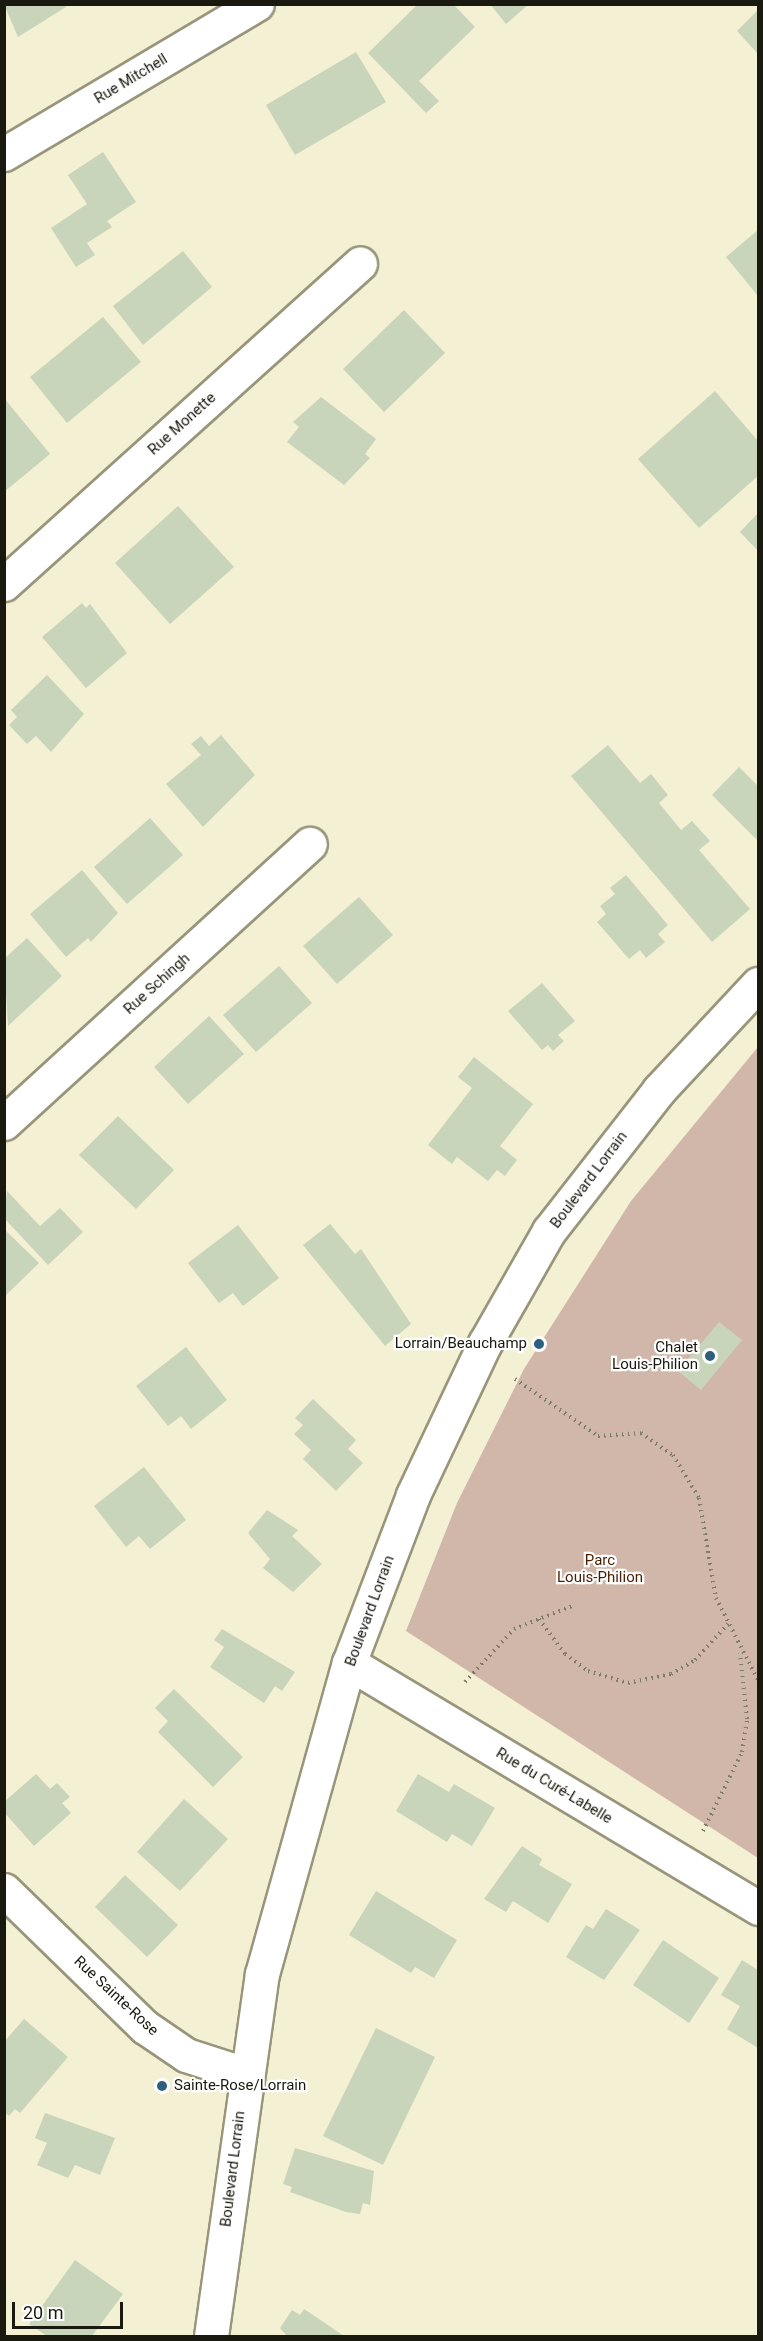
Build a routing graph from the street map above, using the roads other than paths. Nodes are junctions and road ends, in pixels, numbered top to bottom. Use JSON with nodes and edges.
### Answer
{"nodes":[{"id":1,"x":257,"y":4,"type":"edge"},
{"id":2,"x":4,"y":154,"type":"edge"},
{"id":3,"x":360,"y":263,"type":"dead end"},
{"id":4,"x":4,"y":584,"type":"edge"},
{"id":5,"x":310,"y":844,"type":"dead end"},
{"id":6,"x":759,"y":984,"type":"edge"},
{"id":7,"x":4,"y":1123,"type":"edge"},
{"id":8,"x":350,"y":1663,"type":"junction"},
{"id":9,"x":4,"y":1890,"type":"edge"},
{"id":10,"x":759,"y":1908,"type":"edge"},
{"id":11,"x":245,"y":2074,"type":"junction"},
{"id":12,"x":211,"y":2337,"type":"edge"}],
"edges":[{"from":1,"to":2,"type":"street","name":"Rue Mitchell"},
{"from":3,"to":4,"type":"street","name":"Rue Monette"},
{"from":5,"to":7,"type":"street","name":"Rue Schingh"},
{"from":6,"to":8,"type":"street","name":"Boulevard Lorrain"},
{"from":8,"to":10,"type":"street","name":"Rue du Curé-Labelle"},
{"from":8,"to":11,"type":"street","name":"Boulevard Lorrain"},
{"from":9,"to":11,"type":"street","name":"Rue Sainte-Rose"},
{"from":11,"to":12,"type":"street","name":"Boulevard Lorrain"}]}
